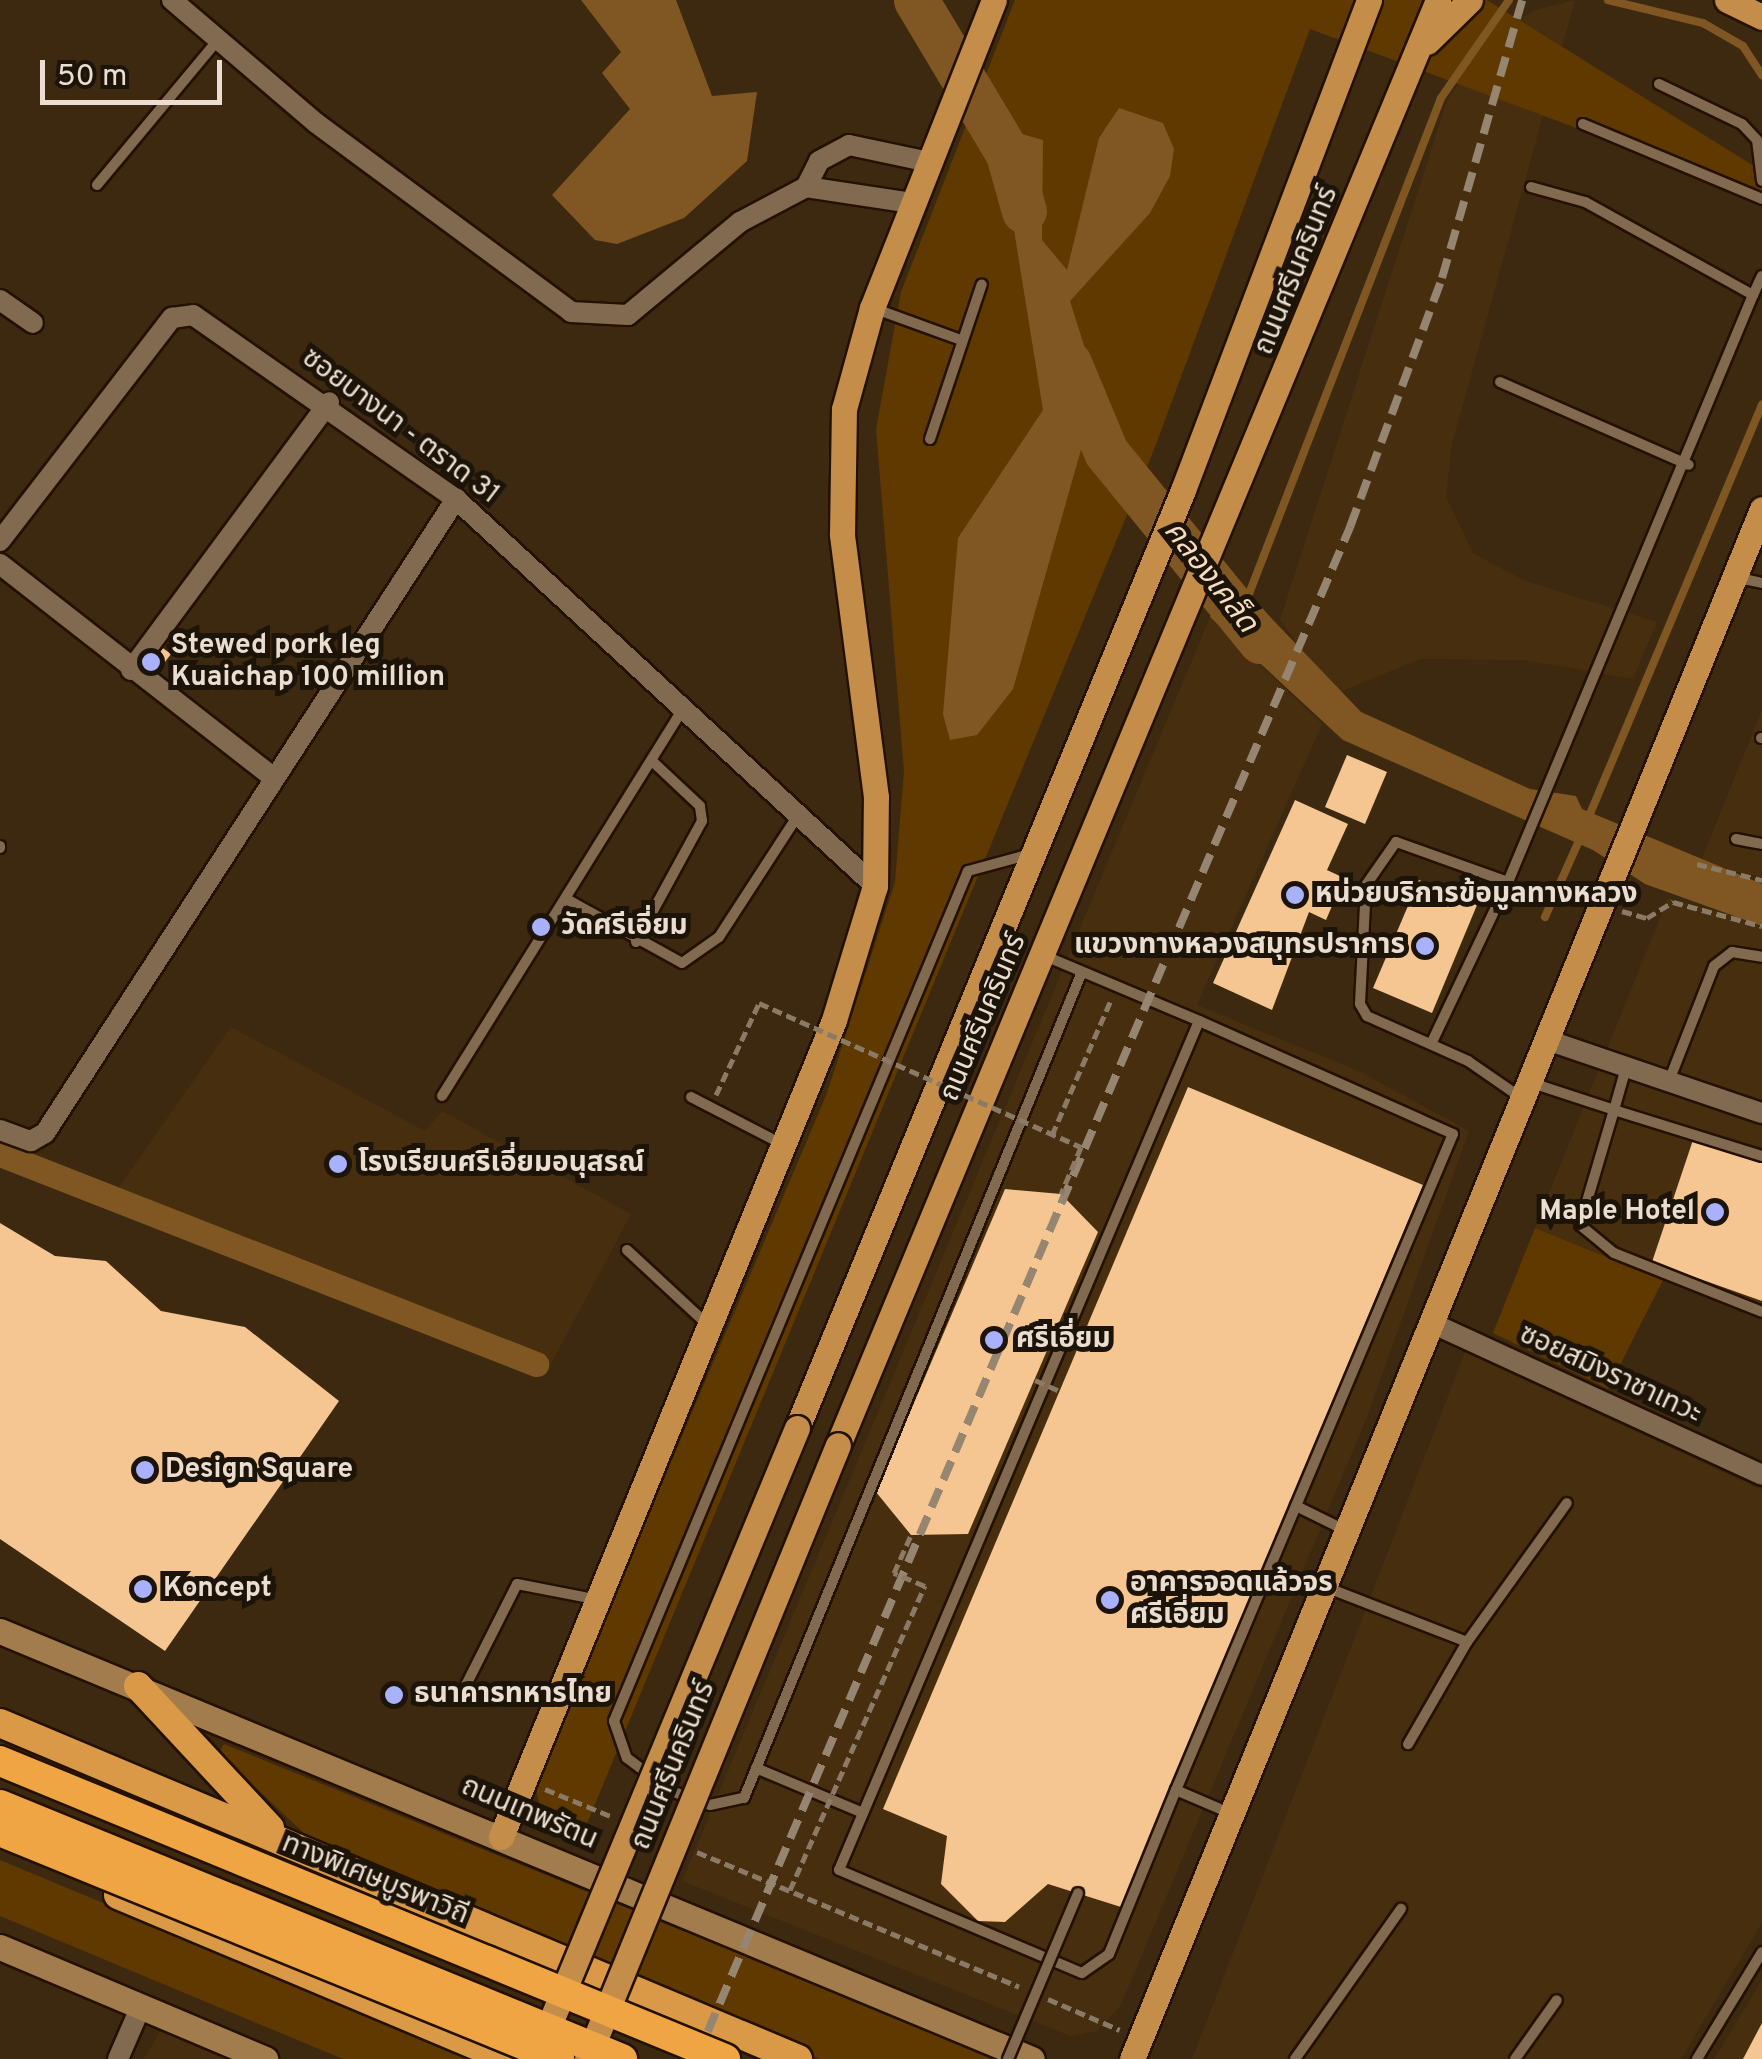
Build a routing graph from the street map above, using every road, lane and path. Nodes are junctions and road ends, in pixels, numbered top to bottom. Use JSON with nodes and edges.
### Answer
{"nodes":[{"id":1,"x":172,"y":0,"type":"edge"},
{"id":2,"x":994,"y":0,"type":"edge"},
{"id":3,"x":1369,"y":0,"type":"edge"},
{"id":4,"x":1438,"y":0,"type":"edge"},
{"id":5,"x":1470,"y":0,"type":"edge"},
{"id":6,"x":1727,"y":0,"type":"edge"},
{"id":7,"x":1762,"y":17,"type":"edge"},
{"id":8,"x":216,"y":42,"type":"junction"},
{"id":9,"x":1419,"y":49,"type":"junction"},
{"id":10,"x":1659,"y":84,"type":"dead end"},
{"id":11,"x":1582,"y":124,"type":"dead end"},
{"id":12,"x":928,"y":162,"type":"junction"},
{"id":13,"x":1762,"y":181,"type":"edge"},
{"id":14,"x":97,"y":185,"type":"dead end"},
{"id":15,"x":1531,"y":187,"type":"dead end"},
{"id":16,"x":806,"y":188,"type":"junction"},
{"id":17,"x":1762,"y":199,"type":"edge"},
{"id":18,"x":912,"y":204,"type":"junction"},
{"id":19,"x":1762,"y":276,"type":"edge"},
{"id":20,"x":982,"y":284,"type":"dead end"},
{"id":21,"x":1753,"y":294,"type":"junction"},
{"id":22,"x":0,"y":300,"type":"edge"},
{"id":23,"x":872,"y":308,"type":"junction"},
{"id":24,"x":33,"y":324,"type":"dead end"},
{"id":25,"x":961,"y":340,"type":"junction"},
{"id":26,"x":1500,"y":382,"type":"dead end"},
{"id":27,"x":328,"y":402,"type":"junction"},
{"id":28,"x":930,"y":439,"type":"dead end"},
{"id":29,"x":1689,"y":465,"type":"junction"},
{"id":30,"x":456,"y":499,"type":"junction"},
{"id":31,"x":1762,"y":508,"type":"edge"},
{"id":32,"x":0,"y":541,"type":"edge"},
{"id":33,"x":0,"y":564,"type":"edge"},
{"id":34,"x":1734,"y":577,"type":"junction"},
{"id":35,"x":1762,"y":583,"type":"edge"},
{"id":36,"x":131,"y":670,"type":"junction"},
{"id":37,"x":682,"y":710,"type":"junction"},
{"id":38,"x":652,"y":761,"type":"junction"},
{"id":39,"x":274,"y":778,"type":"junction"},
{"id":40,"x":797,"y":818,"type":"junction"},
{"id":41,"x":1736,"y":839,"type":"dead end"},
{"id":42,"x":1762,"y":844,"type":"edge"},
{"id":43,"x":1034,"y":853,"type":"junction"},
{"id":44,"x":1698,"y":864,"type":"dead end"},
{"id":45,"x":1762,"y":880,"type":"edge"},
{"id":46,"x":1508,"y":882,"type":"junction"},
{"id":47,"x":875,"y":886,"type":"junction"},
{"id":48,"x":1605,"y":891,"type":"junction"},
{"id":49,"x":568,"y":900,"type":"junction"},
{"id":50,"x":1762,"y":926,"type":"edge"},
{"id":51,"x":636,"y":942,"type":"junction"},
{"id":52,"x":1042,"y":955,"type":"junction"},
{"id":53,"x":1762,"y":957,"type":"edge"},
{"id":54,"x":1082,"y":972,"type":"junction"},
{"id":55,"x":1117,"y":986,"type":"junction"},
{"id":56,"x":1199,"y":1022,"type":"junction"},
{"id":57,"x":1547,"y":1040,"type":"junction"},
{"id":58,"x":1432,"y":1042,"type":"junction"},
{"id":59,"x":1626,"y":1068,"type":"junction"},
{"id":60,"x":1668,"y":1082,"type":"junction"},
{"id":61,"x":1527,"y":1091,"type":"junction"},
{"id":62,"x":442,"y":1096,"type":"dead end"},
{"id":63,"x":691,"y":1097,"type":"dead end"},
{"id":64,"x":711,"y":1107,"type":"junction"},
{"id":65,"x":1614,"y":1110,"type":"junction"},
{"id":66,"x":1762,"y":1113,"type":"edge"},
{"id":67,"x":0,"y":1130,"type":"edge"},
{"id":68,"x":1052,"y":1135,"type":"junction"},
{"id":69,"x":783,"y":1144,"type":"junction"},
{"id":70,"x":1762,"y":1156,"type":"edge"},
{"id":71,"x":1061,"y":1194,"type":"dead end"},
{"id":72,"x":627,"y":1250,"type":"dead end"},
{"id":73,"x":1762,"y":1312,"type":"edge"},
{"id":74,"x":1434,"y":1324,"type":"junction"},
{"id":75,"x":709,"y":1325,"type":"junction"},
{"id":76,"x":1035,"y":1380,"type":"dead end"},
{"id":77,"x":1060,"y":1390,"type":"dead end"},
{"id":78,"x":1762,"y":1476,"type":"edge"},
{"id":79,"x":1567,"y":1503,"type":"dead end"},
{"id":80,"x":1296,"y":1506,"type":"junction"},
{"id":81,"x":1350,"y":1532,"type":"junction"},
{"id":82,"x":911,"y":1535,"type":"dead end"},
{"id":83,"x":1328,"y":1588,"type":"junction"},
{"id":84,"x":596,"y":1600,"type":"junction"},
{"id":85,"x":0,"y":1631,"type":"edge"},
{"id":86,"x":1467,"y":1642,"type":"junction"},
{"id":87,"x":466,"y":1685,"type":"dead end"},
{"id":88,"x":138,"y":1686,"type":"junction"},
{"id":89,"x":0,"y":1723,"type":"edge"},
{"id":90,"x":1408,"y":1744,"type":"dead end"},
{"id":91,"x":0,"y":1761,"type":"edge"},
{"id":92,"x":756,"y":1768,"type":"junction"},
{"id":93,"x":1176,"y":1790,"type":"junction"},
{"id":94,"x":0,"y":1805,"type":"edge"},
{"id":95,"x":863,"y":1813,"type":"junction"},
{"id":96,"x":1235,"y":1816,"type":"junction"},
{"id":97,"x":0,"y":1830,"type":"edge"},
{"id":98,"x":278,"y":1836,"type":"junction"},
{"id":99,"x":500,"y":1837,"type":"junction"},
{"id":100,"x":0,"y":1845,"type":"edge"},
{"id":101,"x":698,"y":1853,"type":"dead end"},
{"id":102,"x":790,"y":1890,"type":"junction"},
{"id":103,"x":1078,"y":1893,"type":"dead end"},
{"id":104,"x":1401,"y":1909,"type":"dead end"},
{"id":105,"x":894,"y":1934,"type":"dead end"},
{"id":106,"x":0,"y":1947,"type":"edge"},
{"id":107,"x":1762,"y":1952,"type":"edge"},
{"id":108,"x":1557,"y":2000,"type":"dead end"},
{"id":109,"x":141,"y":2006,"type":"junction"},
{"id":110,"x":118,"y":2059,"type":"edge"},
{"id":111,"x":265,"y":2059,"type":"edge"},
{"id":112,"x":508,"y":2059,"type":"edge"},
{"id":113,"x":535,"y":2059,"type":"edge"},
{"id":114,"x":559,"y":2059,"type":"edge"},
{"id":115,"x":587,"y":2059,"type":"edge"},
{"id":116,"x":622,"y":2059,"type":"edge"},
{"id":117,"x":725,"y":2059,"type":"edge"},
{"id":118,"x":798,"y":2059,"type":"edge"},
{"id":119,"x":1008,"y":2059,"type":"edge"},
{"id":120,"x":1032,"y":2059,"type":"edge"},
{"id":121,"x":1132,"y":2059,"type":"edge"},
{"id":122,"x":1295,"y":2059,"type":"edge"},
{"id":123,"x":1515,"y":2059,"type":"edge"},
{"id":124,"x":1697,"y":2059,"type":"edge"}],
"edges":[{"from":1,"to":8,"type":"street"},
{"from":2,"to":12,"type":"main road"},
{"from":3,"to":43,"type":"main road","name":"ถนนศรีนครินทร์"},
{"from":4,"to":9,"type":"main road","name":"ถนนศรีนครินทร์"},
{"from":5,"to":9,"type":"main road"},
{"from":6,"to":7,"type":"main road"},
{"from":8,"to":14,"type":"lane"},
{"from":8,"to":16,"type":"street"},
{"from":9,"to":52,"type":"main road","name":"ถนนศรีนครินทร์"},
{"from":10,"to":13,"type":"lane"},
{"from":11,"to":17,"type":"lane"},
{"from":12,"to":16,"type":"street"},
{"from":12,"to":18,"type":"main road"},
{"from":15,"to":21,"type":"lane"},
{"from":16,"to":18,"type":"street"},
{"from":18,"to":23,"type":"main road"},
{"from":19,"to":21,"type":"lane"},
{"from":20,"to":25,"type":"lane"},
{"from":21,"to":29,"type":"lane"},
{"from":22,"to":24,"type":"street"},
{"from":23,"to":25,"type":"lane"},
{"from":23,"to":47,"type":"main road"},
{"from":25,"to":28,"type":"lane"},
{"from":26,"to":29,"type":"lane"},
{"from":27,"to":30,"type":"street","name":"ซอยบางนา - ตราด 31"},
{"from":27,"to":32,"type":"street","name":"ซอยบางนา - ตราด 31"},
{"from":27,"to":36,"type":"street"},
{"from":29,"to":46,"type":"lane"},
{"from":30,"to":37,"type":"street","name":"ซอยบางนา - ตราด 31"},
{"from":30,"to":39,"type":"street"},
{"from":31,"to":34,"type":"main road"},
{"from":33,"to":36,"type":"street"},
{"from":34,"to":35,"type":"lane"},
{"from":34,"to":48,"type":"main road"},
{"from":36,"to":39,"type":"street"},
{"from":37,"to":38,"type":"lane"},
{"from":37,"to":40,"type":"street","name":"ซอยบางนา - ตราด 31"},
{"from":38,"to":49,"type":"lane"},
{"from":38,"to":51,"type":"lane"},
{"from":39,"to":67,"type":"street"},
{"from":40,"to":47,"type":"street","name":"ซอยบางนา - ตราด 31"},
{"from":40,"to":51,"type":"lane"},
{"from":41,"to":42,"type":"lane"},
{"from":43,"to":92,"type":"lane"},
{"from":43,"to":113,"type":"main road","name":"ถนนศรีนครินทร์","bridge":true},
{"from":44,"to":45,"type":"path"},
{"from":46,"to":58,"type":"lane"},
{"from":46,"to":58,"type":"lane"},
{"from":47,"to":69,"type":"main road"},
{"from":48,"to":50,"type":"path"},
{"from":48,"to":57,"type":"main road"},
{"from":49,"to":51,"type":"lane"},
{"from":49,"to":62,"type":"lane"},
{"from":52,"to":54,"type":"lane"},
{"from":52,"to":115,"type":"main road","name":"ถนนศรีนครินทร์","bridge":true},
{"from":53,"to":60,"type":"lane"},
{"from":54,"to":55,"type":"lane"},
{"from":54,"to":92,"type":"lane"},
{"from":55,"to":56,"type":"lane"},
{"from":55,"to":68,"type":"path"},
{"from":56,"to":80,"type":"lane"},
{"from":56,"to":95,"type":"lane"},
{"from":57,"to":59,"type":"street"},
{"from":57,"to":61,"type":"main road"},
{"from":58,"to":61,"type":"lane"},
{"from":59,"to":60,"type":"street"},
{"from":59,"to":65,"type":"lane"},
{"from":60,"to":66,"type":"street"},
{"from":61,"to":65,"type":"lane"},
{"from":61,"to":74,"type":"main road"},
{"from":63,"to":64,"type":"lane"},
{"from":64,"to":68,"type":"path","bridge":true},
{"from":64,"to":69,"type":"lane"},
{"from":65,"to":70,"type":"lane"},
{"from":65,"to":73,"type":"lane"},
{"from":68,"to":71,"type":"path","bridge":true},
{"from":69,"to":75,"type":"main road"},
{"from":72,"to":75,"type":"lane"},
{"from":74,"to":78,"type":"street","name":"ซอยสมิงราชาเทวะ"},
{"from":74,"to":81,"type":"main road"},
{"from":75,"to":84,"type":"main road"},
{"from":76,"to":77,"type":"path","bridge":true},
{"from":79,"to":86,"type":"lane"},
{"from":80,"to":81,"type":"lane"},
{"from":80,"to":93,"type":"lane"},
{"from":81,"to":83,"type":"main road"},
{"from":82,"to":102,"type":"path","bridge":true},
{"from":83,"to":86,"type":"lane"},
{"from":83,"to":96,"type":"main road"},
{"from":84,"to":87,"type":"lane"},
{"from":84,"to":99,"type":"main road"},
{"from":85,"to":88,"type":"main road","name":"ถนนเทพรัตน"},
{"from":86,"to":90,"type":"lane"},
{"from":88,"to":98,"type":"highway"},
{"from":88,"to":99,"type":"main road","name":"ถนนเทพรัตน"},
{"from":89,"to":98,"type":"highway"},
{"from":91,"to":117,"type":"highway","name":"ทางพิเศษบูรพาวิถี","bridge":true},
{"from":92,"to":95,"type":"lane"},
{"from":93,"to":95,"type":"lane"},
{"from":93,"to":96,"type":"lane"},
{"from":94,"to":116,"type":"highway","bridge":true},
{"from":96,"to":121,"type":"main road"},
{"from":97,"to":114,"type":"highway","bridge":true},
{"from":98,"to":118,"type":"highway"},
{"from":99,"to":120,"type":"main road","name":"ถนนเทพรัตน"},
{"from":100,"to":112,"type":"highway"},
{"from":101,"to":102,"type":"path"},
{"from":102,"to":105,"type":"path"},
{"from":103,"to":119,"type":"lane","bridge":true},
{"from":104,"to":122,"type":"lane"},
{"from":106,"to":109,"type":"main road"},
{"from":107,"to":124,"type":"lane"},
{"from":108,"to":123,"type":"lane"},
{"from":109,"to":110,"type":"street"},
{"from":109,"to":111,"type":"main road"}]}
